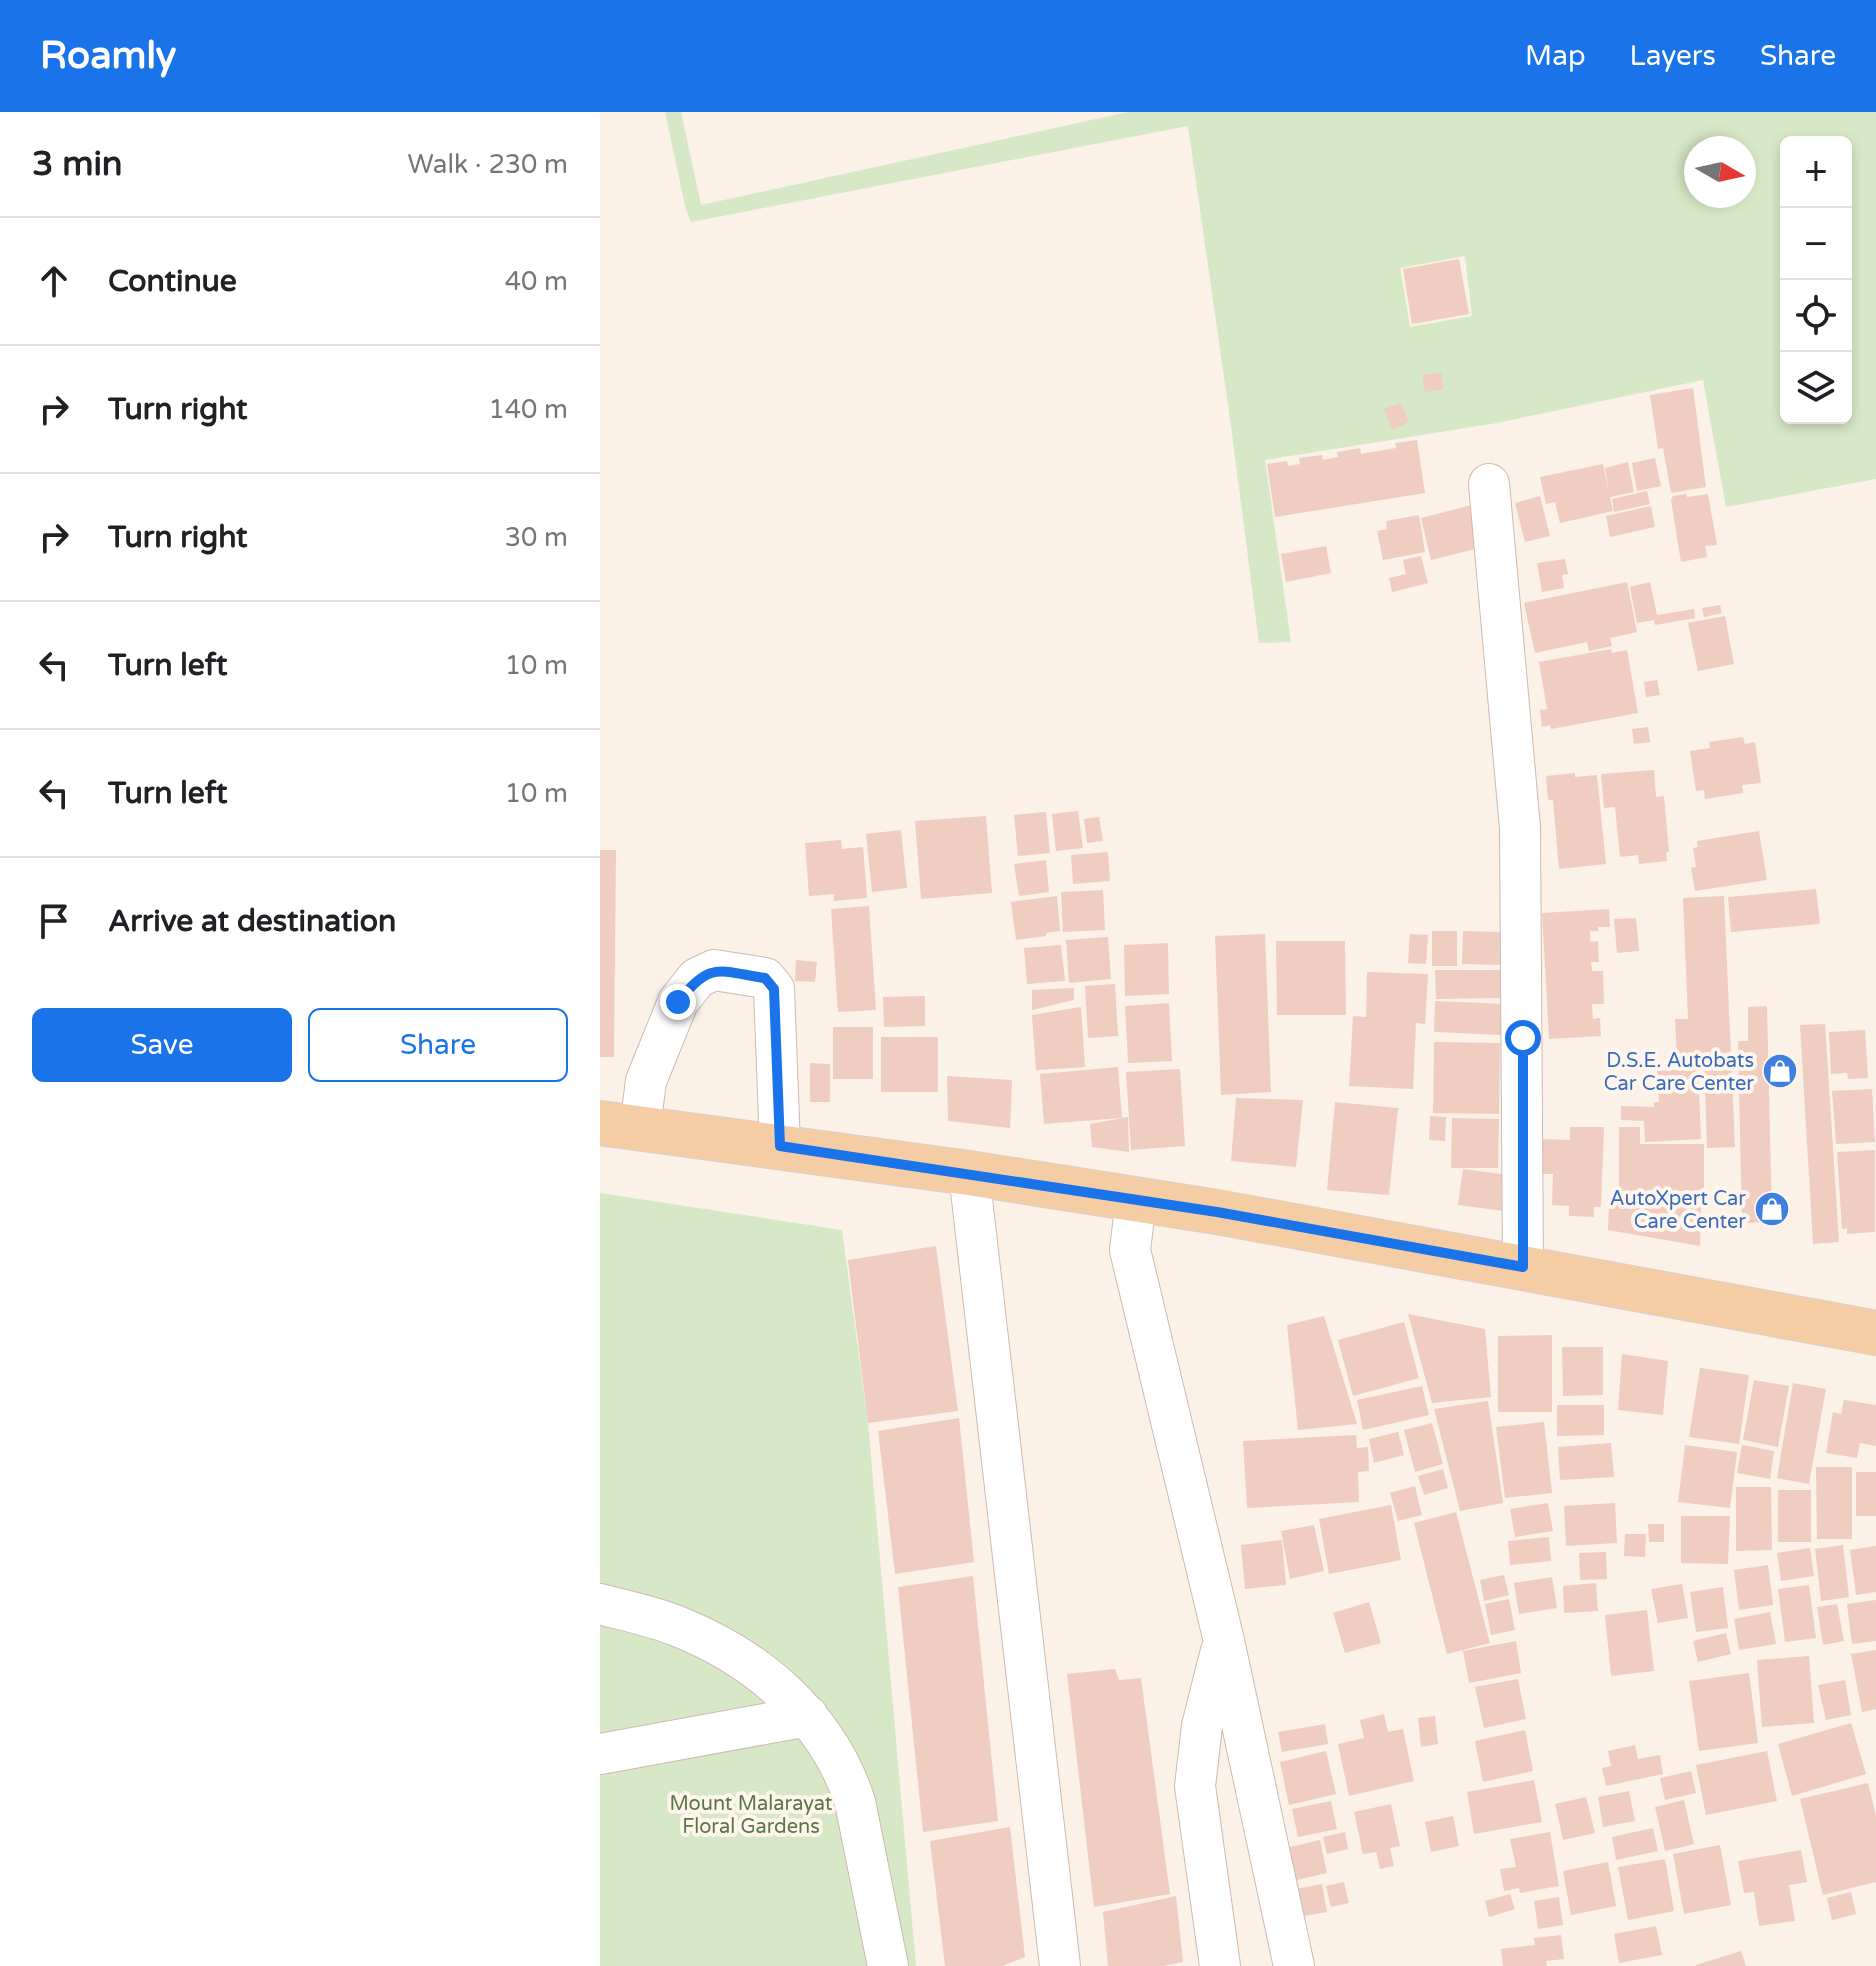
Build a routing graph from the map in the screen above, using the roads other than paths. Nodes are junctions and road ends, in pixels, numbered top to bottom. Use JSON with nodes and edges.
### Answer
{"nodes":[{"id":1,"x":1489,"y":484,"type":"dead end"},
{"id":2,"x":620,"y":1126,"type":"edge"},
{"id":3,"x":780,"y":1146,"type":"junction"},
{"id":4,"x":969,"y":1173,"type":"junction"},
{"id":5,"x":1136,"y":1200,"type":"junction"},
{"id":6,"x":1523,"y":1267,"type":"junction"},
{"id":7,"x":1876,"y":1333,"type":"edge"},
{"id":8,"x":600,"y":1604,"type":"edge"},
{"id":9,"x":1224,"y":1641,"type":"junction"},
{"id":10,"x":808,"y":1716,"type":"junction"},
{"id":11,"x":600,"y":1754,"type":"edge"},
{"id":12,"x":888,"y":1966,"type":"edge"},
{"id":13,"x":1060,"y":1966,"type":"edge"},
{"id":14,"x":1220,"y":1966,"type":"edge"},
{"id":15,"x":1294,"y":1966,"type":"edge"}],
"edges":[{"from":1,"to":6,"type":"street"},
{"from":2,"to":3,"type":"main road"},
{"from":2,"to":3,"type":"street"},
{"from":3,"to":4,"type":"main road"},
{"from":4,"to":5,"type":"main road"},
{"from":4,"to":13,"type":"street"},
{"from":5,"to":6,"type":"main road"},
{"from":5,"to":9,"type":"street"},
{"from":6,"to":7,"type":"main road"},
{"from":8,"to":10,"type":"street"},
{"from":9,"to":14,"type":"street"},
{"from":9,"to":15,"type":"street"},
{"from":10,"to":11,"type":"street"},
{"from":10,"to":12,"type":"street"}]}
